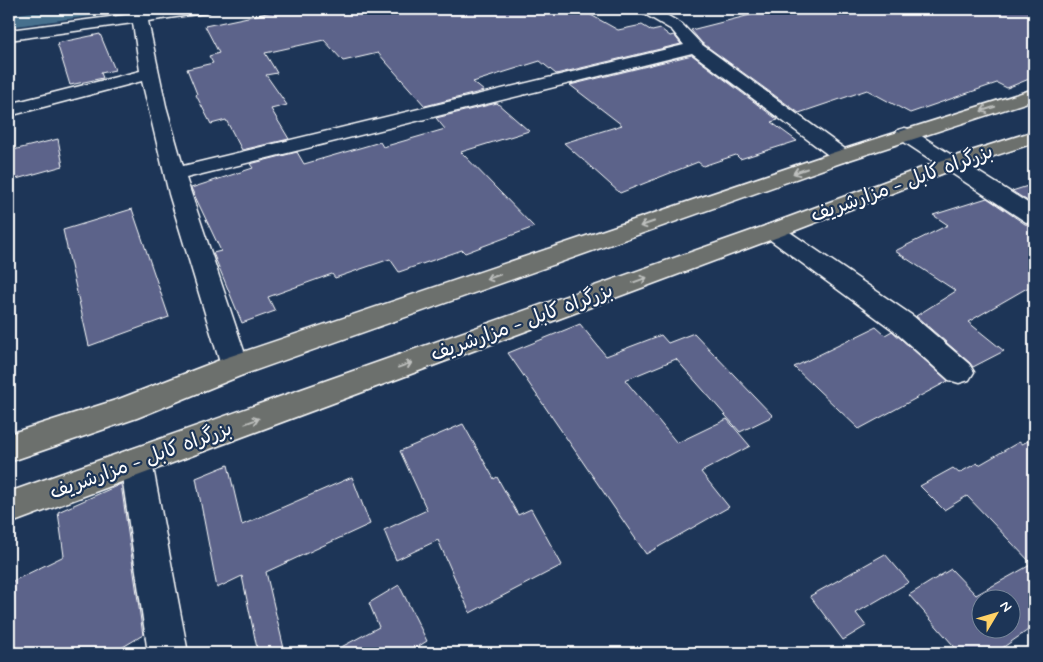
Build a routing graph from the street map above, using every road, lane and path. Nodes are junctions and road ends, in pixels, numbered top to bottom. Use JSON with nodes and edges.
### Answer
{"nodes":[{"id":1,"x":204,"y":9,"type":"edge"},
{"id":2,"x":646,"y":9,"type":"edge"},
{"id":3,"x":140,"y":18,"type":"junction"},
{"id":4,"x":9,"y":35,"type":"edge"},
{"id":5,"x":695,"y":47,"type":"junction"},
{"id":6,"x":149,"y":74,"type":"junction"},
{"id":7,"x":1034,"y":94,"type":"edge"},
{"id":8,"x":9,"y":110,"type":"edge"},
{"id":9,"x":905,"y":134,"type":"junction"},
{"id":10,"x":1034,"y":137,"type":"edge"},
{"id":11,"x":842,"y":156,"type":"junction"},
{"id":12,"x":950,"y":164,"type":"junction"},
{"id":13,"x":176,"y":174,"type":"junction"},
{"id":14,"x":1034,"y":216,"type":"edge"},
{"id":15,"x":773,"y":231,"type":"junction"},
{"id":16,"x":235,"y":366,"type":"junction"},
{"id":17,"x":959,"y":372,"type":"dead end"},
{"id":18,"x":9,"y":448,"type":"edge"},
{"id":19,"x":136,"y":462,"type":"junction"},
{"id":20,"x":9,"y":508,"type":"edge"},
{"id":21,"x":168,"y":653,"type":"edge"}],
"edges":[{"from":1,"to":3,"type":"street"},
{"from":2,"to":5,"type":"street"},
{"from":3,"to":4,"type":"street"},
{"from":3,"to":6,"type":"street"},
{"from":5,"to":11,"type":"street"},
{"from":5,"to":13,"type":"street"},
{"from":6,"to":8,"type":"street"},
{"from":6,"to":13,"type":"street"},
{"from":7,"to":9,"type":"highway","name":"بزرگراه کابل - مزارشریف","one_way":true},
{"from":9,"to":11,"type":"highway","name":"بزرگراه کابل - مزارشریف"},
{"from":9,"to":12,"type":"street"},
{"from":10,"to":12,"type":"highway","name":"بزرگراه کابل - مزارشریف"},
{"from":11,"to":16,"type":"highway","name":"بزرگراه کابل - مزارشریف","one_way":true},
{"from":12,"to":14,"type":"street"},
{"from":12,"to":15,"type":"highway","name":"بزرگراه کابل - مزارشریف"},
{"from":13,"to":16,"type":"street"},
{"from":15,"to":17,"type":"street"},
{"from":19,"to":15,"type":"highway","name":"بزرگراه کابل - مزارشریف","one_way":true},
{"from":16,"to":18,"type":"highway","name":"بزرگراه کابل - مزارشریف"},
{"from":19,"to":20,"type":"highway","name":"بزرگراه کابل - مزارشریف"},
{"from":19,"to":21,"type":"street"}]}
